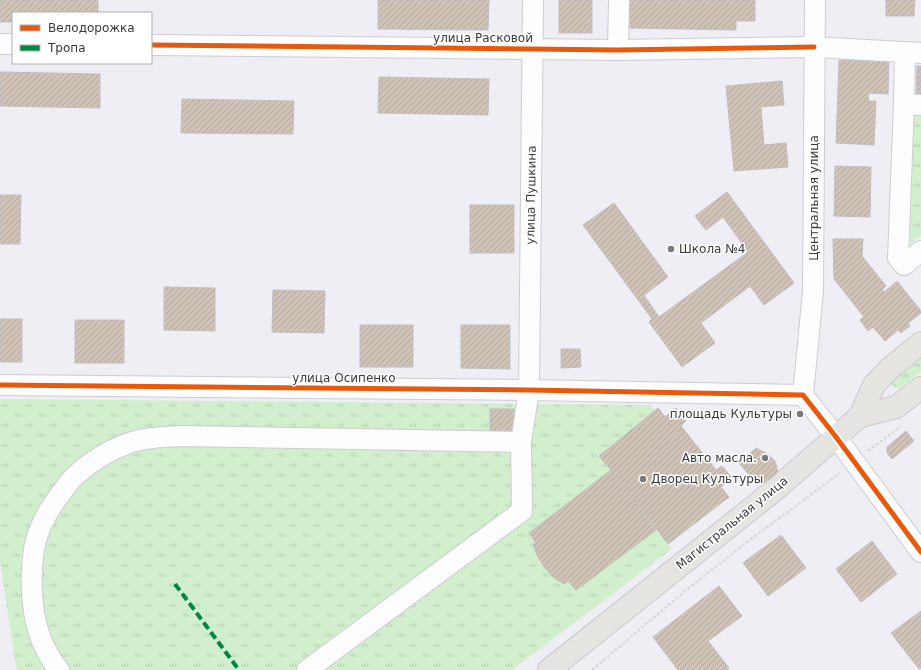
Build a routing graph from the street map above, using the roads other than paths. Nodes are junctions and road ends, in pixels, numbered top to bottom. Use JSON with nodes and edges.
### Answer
{"nodes":[{"id":1,"x":533,"y":0,"type":"edge"},
{"id":2,"x":619,"y":0,"type":"edge"},
{"id":3,"x":815,"y":0,"type":"edge"},
{"id":4,"x":0,"y":44,"type":"edge"},
{"id":5,"x":12,"y":44,"type":"edge"},
{"id":6,"x":152,"y":45,"type":"edge"},
{"id":7,"x":814,"y":47,"type":"junction"},
{"id":8,"x":532,"y":49,"type":"junction"},
{"id":9,"x":618,"y":50,"type":"junction"},
{"id":10,"x":913,"y":52,"type":"edge"},
{"id":11,"x":912,"y":104,"type":"edge"},
{"id":12,"x":921,"y":251,"type":"edge"},
{"id":13,"x":921,"y":343,"type":"edge"},
{"id":14,"x":0,"y":385,"type":"edge"},
{"id":15,"x":921,"y":388,"type":"edge"},
{"id":16,"x":529,"y":390,"type":"junction"},
{"id":17,"x":803,"y":395,"type":"junction"},
{"id":18,"x":860,"y":416,"type":"junction"},
{"id":19,"x":836,"y":437,"type":"junction"},
{"id":20,"x":521,"y":442,"type":"junction"},
{"id":21,"x":921,"y":552,"type":"edge"},
{"id":22,"x":59,"y":670,"type":"edge"},
{"id":23,"x":308,"y":670,"type":"edge"},
{"id":24,"x":549,"y":670,"type":"edge"}],
"edges":[{"from":1,"to":8,"type":"street","name":"улица Пушкина"},
{"from":2,"to":9,"type":"street"},
{"from":3,"to":7,"type":"street","name":"Центральная улица"},
{"from":4,"to":5,"type":"street"},
{"from":6,"to":8,"type":"street","name":"улица Расковой"},
{"from":7,"to":9,"type":"street","name":"улица Расковой"},
{"from":7,"to":10,"type":"street","name":"улица Расковой"},
{"from":7,"to":17,"type":"street","name":"Центральная улица"},
{"from":8,"to":9,"type":"street","name":"улица Расковой"},
{"from":8,"to":16,"type":"street","name":"улица Пушкина"},
{"from":10,"to":11,"type":"street"},
{"from":11,"to":12,"type":"street"},
{"from":13,"to":18,"type":"main road"},
{"from":14,"to":16,"type":"street","name":"улица Осипенко"},
{"from":15,"to":18,"type":"main road","name":"Магистральная улица"},
{"from":16,"to":17,"type":"street","name":"улица Осипенко"},
{"from":16,"to":20,"type":"street","name":"улица Пушкина"},
{"from":17,"to":19,"type":"street"},
{"from":18,"to":19,"type":"main road","name":"Магистральная улица"},
{"from":19,"to":21,"type":"street"},
{"from":19,"to":24,"type":"main road","name":"Магистральная улица"},
{"from":20,"to":22,"type":"street"},
{"from":20,"to":23,"type":"street","name":"улица Пушкина"}]}
